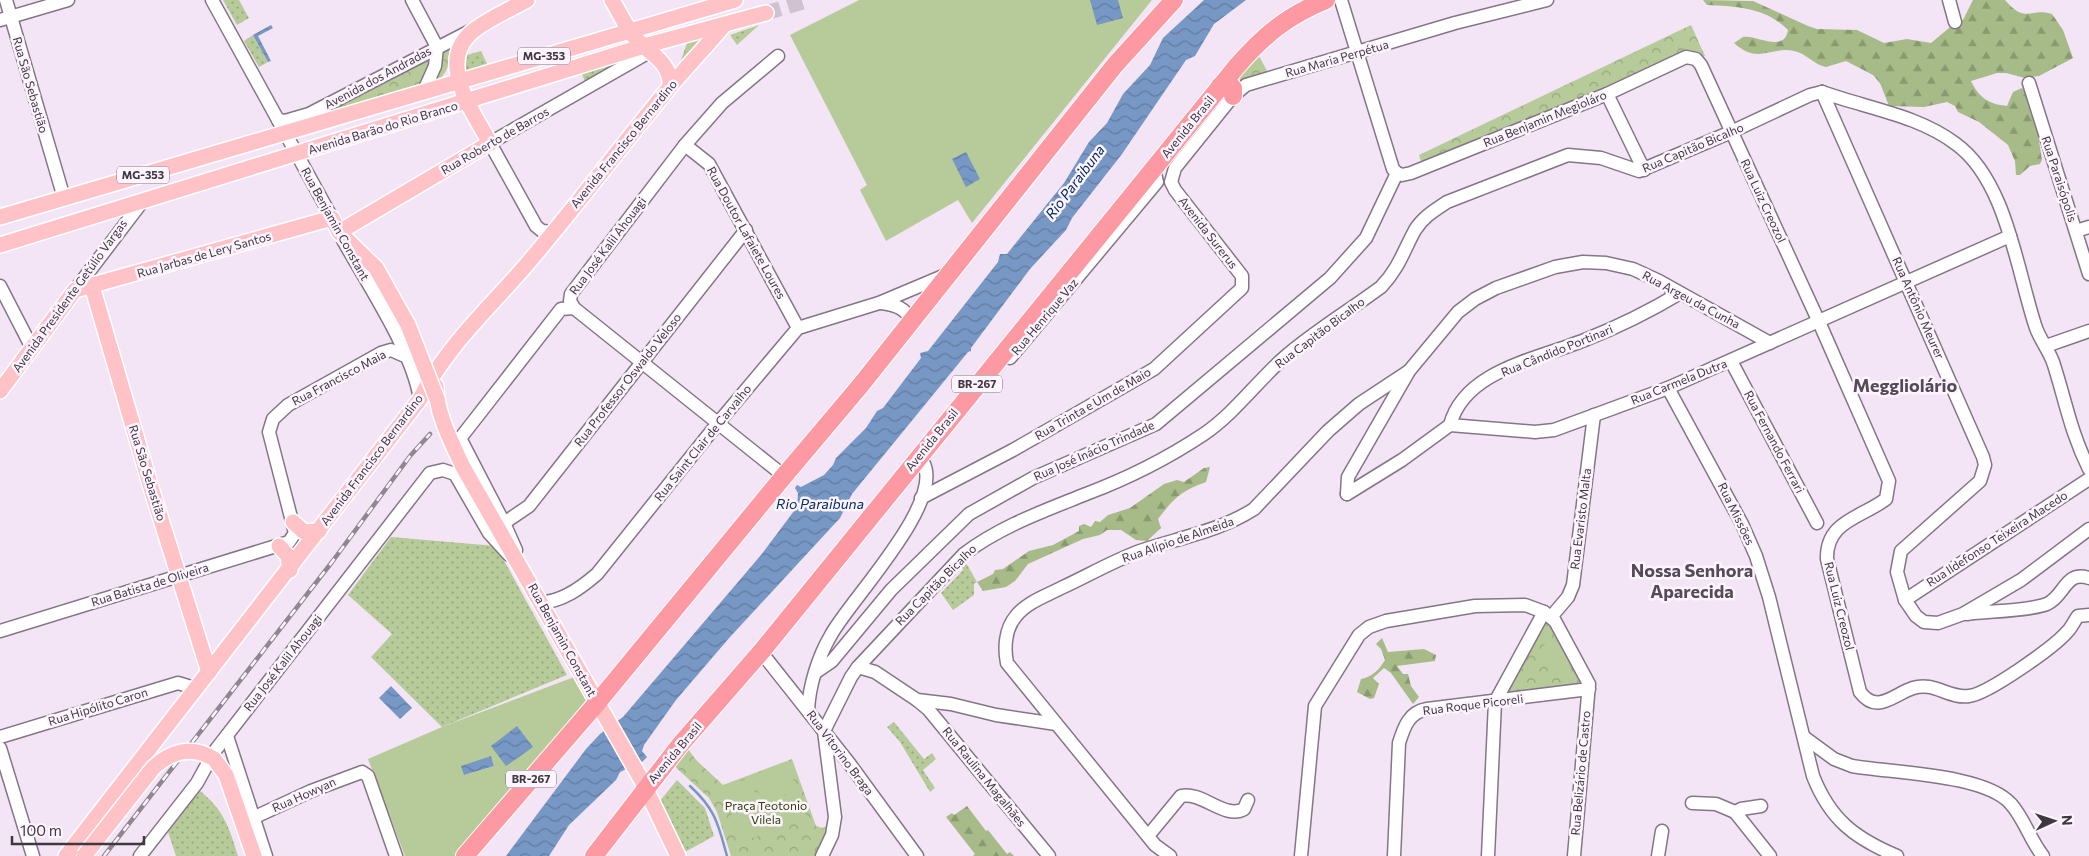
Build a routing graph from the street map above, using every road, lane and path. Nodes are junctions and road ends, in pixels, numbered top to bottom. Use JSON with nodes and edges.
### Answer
{"nodes":[{"id":1,"x":6,"y":0,"type":"edge"},
{"id":2,"x":68,"y":0,"type":"edge"},
{"id":3,"x":212,"y":0,"type":"edge"},
{"id":4,"x":412,"y":0,"type":"edge"},
{"id":5,"x":528,"y":0,"type":"edge"},
{"id":6,"x":612,"y":0,"type":"edge"},
{"id":7,"x":735,"y":0,"type":"edge"},
{"id":8,"x":1174,"y":0,"type":"edge"},
{"id":9,"x":1326,"y":0,"type":"edge"},
{"id":10,"x":1341,"y":0,"type":"edge"},
{"id":11,"x":1548,"y":0,"type":"edge"},
{"id":12,"x":1949,"y":0,"type":"edge"},
{"id":13,"x":766,"y":13,"type":"tunnel mouth"},
{"id":14,"x":5,"y":18,"type":"edge"},
{"id":15,"x":1955,"y":22,"type":"dead end"},
{"id":16,"x":724,"y":25,"type":"junction"},
{"id":17,"x":476,"y":28,"type":"junction"},
{"id":18,"x":630,"y":31,"type":"junction"},
{"id":19,"x":438,"y":47,"type":"junction"},
{"id":20,"x":647,"y":49,"type":"junction"},
{"id":21,"x":1356,"y":54,"type":"junction"},
{"id":22,"x":778,"y":56,"type":"dead end"},
{"id":23,"x":1692,"y":57,"type":"joint"},
{"id":24,"x":619,"y":61,"type":"junction"},
{"id":25,"x":459,"y":81,"type":"junction"},
{"id":26,"x":2028,"y":83,"type":"dead end"},
{"id":27,"x":670,"y":86,"type":"junction"},
{"id":28,"x":1233,"y":89,"type":"junction"},
{"id":29,"x":1822,"y":92,"type":"junction"},
{"id":30,"x":422,"y":93,"type":"junction"},
{"id":31,"x":1607,"y":94,"type":"junction"},
{"id":32,"x":468,"y":102,"type":"junction"},
{"id":33,"x":282,"y":126,"type":"junction"},
{"id":34,"x":1731,"y":132,"type":"junction"},
{"id":35,"x":490,"y":143,"type":"junction"},
{"id":36,"x":685,"y":145,"type":"junction"},
{"id":37,"x":297,"y":155,"type":"junction"},
{"id":38,"x":1644,"y":170,"type":"junction"},
{"id":39,"x":1396,"y":173,"type":"junction"},
{"id":40,"x":64,"y":198,"type":"junction"},
{"id":41,"x":142,"y":202,"type":"junction"},
{"id":42,"x":0,"y":216,"type":"edge"},
{"id":43,"x":332,"y":218,"type":"junction"},
{"id":44,"x":2089,"y":228,"type":"edge"},
{"id":45,"x":746,"y":230,"type":"junction"},
{"id":46,"x":2076,"y":231,"type":"junction"},
{"id":47,"x":339,"y":232,"type":"junction"},
{"id":48,"x":554,"y":232,"type":"junction"},
{"id":49,"x":2010,"y":236,"type":"junction"},
{"id":50,"x":0,"y":245,"type":"edge"},
{"id":51,"x":952,"y":272,"type":"junction"},
{"id":52,"x":2089,"y":274,"type":"edge"},
{"id":53,"x":90,"y":280,"type":"junction"},
{"id":54,"x":1906,"y":282,"type":"junction"},
{"id":55,"x":1244,"y":284,"type":"joint"},
{"id":56,"x":0,"y":286,"type":"edge"},
{"id":57,"x":75,"y":290,"type":"joint"},
{"id":58,"x":505,"y":290,"type":"junction"},
{"id":59,"x":1680,"y":293,"type":"junction"},
{"id":60,"x":879,"y":303,"type":"junction"},
{"id":61,"x":574,"y":308,"type":"junction"},
{"id":62,"x":913,"y":321,"type":"junction"},
{"id":63,"x":1819,"y":322,"type":"junction"},
{"id":64,"x":798,"y":328,"type":"junction"},
{"id":65,"x":2089,"y":331,"type":"edge"},
{"id":66,"x":1770,"y":343,"type":"junction"},
{"id":67,"x":2046,"y":346,"type":"junction"},
{"id":68,"x":32,"y":348,"type":"junction"},
{"id":69,"x":406,"y":357,"type":"junction"},
{"id":70,"x":1731,"y":361,"type":"junction"},
{"id":71,"x":640,"y":363,"type":"junction"},
{"id":72,"x":1409,"y":371,"type":"junction"},
{"id":73,"x":1668,"y":388,"type":"junction"},
{"id":74,"x":0,"y":391,"type":"edge"},
{"id":75,"x":420,"y":399,"type":"junction"},
{"id":76,"x":437,"y":399,"type":"junction"},
{"id":77,"x":1594,"y":415,"type":"junction"},
{"id":78,"x":718,"y":423,"type":"junction"},
{"id":79,"x":1450,"y":425,"type":"junction"},
{"id":80,"x":461,"y":440,"type":"joint"},
{"id":81,"x":918,"y":462,"type":"junction"},
{"id":82,"x":2089,"y":469,"type":"edge"},
{"id":83,"x":430,"y":473,"type":"joint"},
{"id":84,"x":784,"y":476,"type":"junction"},
{"id":85,"x":2089,"y":479,"type":"edge"},
{"id":86,"x":922,"y":498,"type":"junction"},
{"id":87,"x":499,"y":522,"type":"junction"},
{"id":88,"x":1817,"y":523,"type":"dead end"},
{"id":89,"x":294,"y":527,"type":"junction"},
{"id":90,"x":2089,"y":529,"type":"edge"},
{"id":91,"x":319,"y":531,"type":"junction"},
{"id":92,"x":279,"y":546,"type":"junction"},
{"id":93,"x":518,"y":561,"type":"junction"},
{"id":94,"x":290,"y":570,"type":"junction"},
{"id":95,"x":178,"y":576,"type":"junction"},
{"id":96,"x":2089,"y":578,"type":"edge"},
{"id":97,"x":1905,"y":600,"type":"junction"},
{"id":98,"x":540,"y":602,"type":"junction"},
{"id":99,"x":1963,"y":614,"type":"junction"},
{"id":100,"x":1548,"y":615,"type":"junction"},
{"id":101,"x":2089,"y":615,"type":"edge"},
{"id":102,"x":0,"y":631,"type":"edge"},
{"id":103,"x":761,"y":652,"type":"junction"},
{"id":104,"x":858,"y":667,"type":"junction"},
{"id":105,"x":209,"y":672,"type":"junction"},
{"id":106,"x":816,"y":672,"type":"junction"},
{"id":107,"x":1589,"y":689,"type":"junction"},
{"id":108,"x":193,"y":693,"type":"junction"},
{"id":109,"x":917,"y":700,"type":"junction"},
{"id":110,"x":1495,"y":702,"type":"junction"},
{"id":111,"x":602,"y":710,"type":"junction"},
{"id":112,"x":808,"y":711,"type":"junction"},
{"id":113,"x":1056,"y":724,"type":"junction"},
{"id":114,"x":824,"y":731,"type":"junction"},
{"id":115,"x":227,"y":736,"type":"junction"},
{"id":116,"x":0,"y":737,"type":"edge"},
{"id":117,"x":1804,"y":737,"type":"junction"},
{"id":118,"x":0,"y":748,"type":"edge"},
{"id":119,"x":643,"y":784,"type":"junction"},
{"id":120,"x":1248,"y":800,"type":"dead end"},
{"id":121,"x":1692,"y":803,"type":"dead end"},
{"id":122,"x":1761,"y":806,"type":"dead end"},
{"id":123,"x":1735,"y":812,"type":"junction"},
{"id":124,"x":255,"y":817,"type":"junction"},
{"id":125,"x":1662,"y":831,"type":"dead end"},
{"id":126,"x":1148,"y":836,"type":"junction"},
{"id":127,"x":33,"y":856,"type":"edge"},
{"id":128,"x":66,"y":856,"type":"edge"},
{"id":129,"x":84,"y":856,"type":"edge"},
{"id":130,"x":140,"y":856,"type":"edge"},
{"id":131,"x":254,"y":856,"type":"edge"},
{"id":132,"x":266,"y":856,"type":"edge"},
{"id":133,"x":396,"y":856,"type":"edge"},
{"id":134,"x":465,"y":856,"type":"edge"},
{"id":135,"x":594,"y":856,"type":"edge"},
{"id":136,"x":678,"y":856,"type":"edge"},
{"id":137,"x":822,"y":856,"type":"edge"},
{"id":138,"x":917,"y":856,"type":"edge"},
{"id":139,"x":1049,"y":856,"type":"edge"},
{"id":140,"x":1170,"y":856,"type":"edge"},
{"id":141,"x":1301,"y":856,"type":"edge"},
{"id":142,"x":1394,"y":856,"type":"edge"},
{"id":143,"x":1488,"y":856,"type":"edge"},
{"id":144,"x":1574,"y":856,"type":"edge"},
{"id":145,"x":1658,"y":856,"type":"edge"},
{"id":146,"x":1770,"y":856,"type":"edge"},
{"id":147,"x":1896,"y":856,"type":"edge"},
{"id":148,"x":2043,"y":856,"type":"edge"}],
"edges":[{"from":1,"to":14,"type":"street","name":"Rua São Sebastião"},
{"from":2,"to":14,"type":"street"},
{"from":3,"to":33,"type":"street","name":"Rua Benjamin Constant"},
{"from":4,"to":19,"type":"street"},
{"from":5,"to":17,"type":"main road","name":"Avenida dos Andradas"},
{"from":6,"to":18,"type":"main road"},
{"from":7,"to":18,"type":"main road","name":"Avenida Barão do Rio Branco","number":"MG-353"},
{"from":8,"to":51,"type":"highway","number":"BR-267"},
{"from":9,"to":28,"type":"highway","name":"Avenida Brasil","number":"BR-267"},
{"from":10,"to":21,"type":"street"},
{"from":11,"to":21,"type":"street","name":"Rua Maria Perpétua"},
{"from":12,"to":15,"type":"street"},
{"from":13,"to":16,"type":"main road","name":"Avenida Barão do Rio Branco"},
{"from":14,"to":40,"type":"street","name":"Rua São Sebastião"},
{"from":16,"to":20,"type":"main road","name":"Avenida Barão do Rio Branco"},
{"from":16,"to":27,"type":"main road","name":"Avenida Francisco Bernardino"},
{"from":17,"to":19,"type":"street","name":"Avenida dos Andradas"},
{"from":17,"to":25,"type":"main road","name":"Avenida dos Andradas"},
{"from":18,"to":20,"type":"main road"},
{"from":18,"to":25,"type":"main road","name":"Avenida Barão do Rio Branco","number":"MG-353"},
{"from":19,"to":30,"type":"street"},
{"from":19,"to":33,"type":"street","name":"Avenida dos Andradas"},
{"from":20,"to":24,"type":"main road","name":"Avenida Barão do Rio Branco"},
{"from":20,"to":27,"type":"main road"},
{"from":21,"to":28,"type":"street","name":"Rua Maria Perpétua"},
{"from":21,"to":39,"type":"street"},
{"from":22,"to":36,"type":"street","name":"Rua José Kalil Ahouagi"},
{"from":23,"to":31,"type":"street","name":"Rua Benjamin Megioláro"},
{"from":23,"to":34,"type":"street","name":"Rua Luiz Creozol"},
{"from":24,"to":32,"type":"main road","name":"Avenida Barão do Rio Branco"},
{"from":24,"to":35,"type":"street","name":"Rua Roberto de Barros"},
{"from":25,"to":30,"type":"main road","name":"Avenida Barão do Rio Branco","number":"MG-353"},
{"from":25,"to":32,"type":"main road","name":"Avenida dos Andradas"},
{"from":26,"to":46,"type":"street","name":"Rua Paraisópolis"},
{"from":27,"to":48,"type":"main road","name":"Avenida Francisco Bernardino"},
{"from":28,"to":55,"type":"street","name":"Avenida Surerus"},
{"from":28,"to":81,"type":"highway","name":"Avenida Brasil","number":"BR-267"},
{"from":29,"to":34,"type":"street","name":"Rua Capitão Bicalho"},
{"from":29,"to":49,"type":"street"},
{"from":29,"to":54,"type":"street","name":"Rua Antônio Meurer"},
{"from":30,"to":33,"type":"main road","name":"Avenida Barão do Rio Branco","number":"MG-353"},
{"from":31,"to":38,"type":"street"},
{"from":31,"to":39,"type":"street","name":"Rua Benjamin Megioláro"},
{"from":32,"to":35,"type":"main road","name":"Avenida dos Andradas"},
{"from":32,"to":37,"type":"main road","name":"Avenida Barão do Rio Branco"},
{"from":33,"to":37,"type":"street","name":"Rua Benjamin Constant"},
{"from":33,"to":40,"type":"main road","name":"Avenida Barão do Rio Branco","number":"MG-353"},
{"from":34,"to":38,"type":"street","name":"Rua Capitão Bicalho"},
{"from":34,"to":63,"type":"street","name":"Rua Luiz Creozol"},
{"from":35,"to":47,"type":"main road","name":"Rua Roberto de Barros"},
{"from":35,"to":48,"type":"street"},
{"from":36,"to":45,"type":"street","name":"Rua Doutor Lafaiete Loures"},
{"from":36,"to":61,"type":"street","name":"Rua José Kalil Ahouagi"},
{"from":37,"to":41,"type":"main road","name":"Avenida Barão do Rio Branco"},
{"from":37,"to":43,"type":"street","name":"Rua Benjamin Constant"},
{"from":38,"to":104,"type":"street","name":"Rua Capitão Bicalho"},
{"from":39,"to":106,"type":"street","name":"Rua José Inácio Trindade"},
{"from":40,"to":42,"type":"main road","name":"Avenida Barão do Rio Branco","number":"MG-353"},
{"from":41,"to":50,"type":"main road","name":"Avenida Barão do Rio Branco"},
{"from":41,"to":53,"type":"street","name":"Avenida Presidente Getúlio Vargas"},
{"from":43,"to":47,"type":"main road","name":"Rua Benjamin Constant"},
{"from":43,"to":53,"type":"main road","name":"Rua Jarbas de Lery Santos"},
{"from":44,"to":46,"type":"street"},
{"from":45,"to":64,"type":"street","name":"Rua Doutor Lafaiete Loures"},
{"from":45,"to":71,"type":"street","name":"Rua Professor Oswaldo Veloso"},
{"from":46,"to":52,"type":"street","name":"Rua Paraisópolis"},
{"from":47,"to":69,"type":"street","name":"Rua Benjamin Constant"},
{"from":47,"to":76,"type":"main road","bridge":true},
{"from":48,"to":58,"type":"main road","name":"Avenida Francisco Bernardino"},
{"from":49,"to":54,"type":"street","name":"Rua Carmela Dutra"},
{"from":49,"to":67,"type":"street"},
{"from":51,"to":60,"type":"street"},
{"from":51,"to":62,"type":"highway","number":"BR-267"},
{"from":53,"to":57,"type":"main road","name":"Rua Jarbas de Lery Santos"},
{"from":53,"to":95,"type":"main road","name":"Rua São Sebastião"},
{"from":54,"to":63,"type":"street","name":"Rua Carmela Dutra"},
{"from":54,"to":97,"type":"street","name":"Rua Antônio Meurer"},
{"from":55,"to":86,"type":"street","name":"Rua Trinta e Um de Maio"},
{"from":56,"to":68,"type":"street"},
{"from":57,"to":68,"type":"main road","name":"Avenida Presidente Getúlio Vargas"},
{"from":58,"to":75,"type":"main road","name":"Avenida Francisco Bernardino"},
{"from":58,"to":76,"type":"main road","bridge":true},
{"from":59,"to":66,"type":"street","name":"Rua Argeu da Cunha"},
{"from":59,"to":72,"type":"street","name":"Rua Argeu da Cunha"},
{"from":59,"to":79,"type":"street","name":"Rua Cândido Portinari"},
{"from":60,"to":62,"type":"street"},
{"from":60,"to":64,"type":"street"},
{"from":61,"to":71,"type":"street"},
{"from":61,"to":80,"type":"street","name":"Rua José Kalil Ahouagi"},
{"from":62,"to":84,"type":"highway","number":"BR-267"},
{"from":63,"to":66,"type":"street","name":"Rua Carmela Dutra"},
{"from":63,"to":101,"type":"street","name":"Rua Luiz Creozol"},
{"from":64,"to":78,"type":"street","name":"Rua Saint Clair de Carvalho"},
{"from":65,"to":67,"type":"street"},
{"from":66,"to":70,"type":"street","name":"Rua Carmela Dutra"},
{"from":67,"to":82,"type":"street"},
{"from":68,"to":74,"type":"main road","name":"Avenida Presidente Getúlio Vargas"},
{"from":69,"to":75,"type":"street","name":"Rua Benjamin Constant"},
{"from":69,"to":89,"type":"street","name":"Rua Francisco Maia"},
{"from":70,"to":73,"type":"street","name":"Rua Carmela Dutra"},
{"from":70,"to":88,"type":"street","name":"Rua Fernando Ferrari"},
{"from":71,"to":78,"type":"street"},
{"from":71,"to":87,"type":"street","name":"Rua Professor Oswaldo Veloso"},
{"from":72,"to":79,"type":"street"},
{"from":72,"to":113,"type":"street","name":"Rua Alípio de Almeida"},
{"from":73,"to":77,"type":"street","name":"Rua Carmela Dutra"},
{"from":73,"to":117,"type":"street","name":"Rua Missões"},
{"from":75,"to":91,"type":"main road","name":"Avenida Francisco Bernardino"},
{"from":76,"to":87,"type":"main road"},
{"from":77,"to":79,"type":"street","name":"Rua Carmela Dutra"},
{"from":77,"to":100,"type":"street","name":"Rua Evaristo Malta"},
{"from":78,"to":84,"type":"street"},
{"from":78,"to":98,"type":"street","name":"Rua Saint Clair de Carvalho"},
{"from":80,"to":87,"type":"street","name":"Rua Benjamin Constant"},
{"from":81,"to":86,"type":"street"},
{"from":81,"to":103,"type":"highway","name":"Avenida Brasil","number":"BR-267"},
{"from":83,"to":93,"type":"street","name":"Rua Benjamin Constant"},
{"from":83,"to":115,"type":"street","name":"Rua José Kalil Ahouagi"},
{"from":84,"to":111,"type":"highway","number":"BR-267"},
{"from":85,"to":97,"type":"street","name":"Rua Ildefonso Teixeira Macedo"},
{"from":86,"to":106,"type":"street"},
{"from":87,"to":93,"type":"main road","name":"Rua Benjamin Constant"},
{"from":89,"to":91,"type":"main road"},
{"from":89,"to":92,"type":"street","name":"Rua Batista de Oliveira"},
{"from":90,"to":99,"type":"street","name":"Rua Antônio Meurer"},
{"from":91,"to":94,"type":"main road","name":"Avenida Francisco Bernardino"},
{"from":92,"to":94,"type":"main road"},
{"from":92,"to":95,"type":"street","name":"Rua Batista de Oliveira"},
{"from":93,"to":98,"type":"main road","name":"Rua Benjamin Constant"},
{"from":94,"to":105,"type":"main road","name":"Avenida Francisco Bernardino"},
{"from":95,"to":102,"type":"street","name":"Rua Batista de Oliveira"},
{"from":95,"to":105,"type":"main road","name":"Rua São Sebastião"},
{"from":96,"to":99,"type":"street"},
{"from":97,"to":99,"type":"street","name":"Rua Antônio Meurer"},
{"from":98,"to":111,"type":"main road","name":"Rua Benjamin Constant"},
{"from":100,"to":107,"type":"street"},
{"from":100,"to":110,"type":"street","name":"Rua Evaristo Malta"},
{"from":100,"to":141,"type":"street"},
{"from":103,"to":112,"type":"street","name":"Rua Vitorino Braga"},
{"from":103,"to":119,"type":"highway","name":"Avenida Brasil","number":"BR-267"},
{"from":104,"to":109,"type":"street","name":"Rua Raulina Magalhães"},
{"from":104,"to":114,"type":"street","name":"Rua Capitão Bicalho"},
{"from":105,"to":108,"type":"main road","name":"Avenida Francisco Bernardino"},
{"from":106,"to":112,"type":"street"},
{"from":107,"to":110,"type":"street","name":"Rua Roque Picoreli"},
{"from":107,"to":144,"type":"street","name":"Rua Belizário de Castro"},
{"from":108,"to":116,"type":"street","name":"Rua Hipólito Caron"},
{"from":108,"to":128,"type":"main road","name":"Avenida Francisco Bernardino"},
{"from":109,"to":113,"type":"street"},
{"from":109,"to":139,"type":"street","name":"Rua Raulina Magalhães"},
{"from":110,"to":142,"type":"street","name":"Rua Roque Picoreli"},
{"from":110,"to":143,"type":"street"},
{"from":111,"to":119,"type":"main road","name":"Rua Benjamin Constant"},
{"from":111,"to":134,"type":"highway","number":"BR-267"},
{"from":112,"to":114,"type":"street","name":"Rua Vitorino Braga"},
{"from":113,"to":126,"type":"street"},
{"from":114,"to":137,"type":"street"},
{"from":114,"to":138,"type":"street","name":"Rua Vitorino Braga"},
{"from":115,"to":124,"type":"street"},
{"from":115,"to":130,"type":"street","name":"Rua José Kalil Ahouagi"},
{"from":117,"to":147,"type":"street","name":"Rua Missões"},
{"from":117,"to":148,"type":"street"},
{"from":118,"to":127,"type":"street"},
{"from":119,"to":135,"type":"highway","name":"Avenida Brasil","number":"BR-267"},
{"from":119,"to":136,"type":"main road"},
{"from":120,"to":126,"type":"street"},
{"from":121,"to":123,"type":"street"},
{"from":122,"to":123,"type":"street"},
{"from":123,"to":146,"type":"street"},
{"from":124,"to":132,"type":"street"},
{"from":124,"to":133,"type":"street","name":"Rua Howyan"},
{"from":125,"to":145,"type":"street"},
{"from":126,"to":140,"type":"street"},
{"from":129,"to":131,"type":"main road","bridge":true}]}
